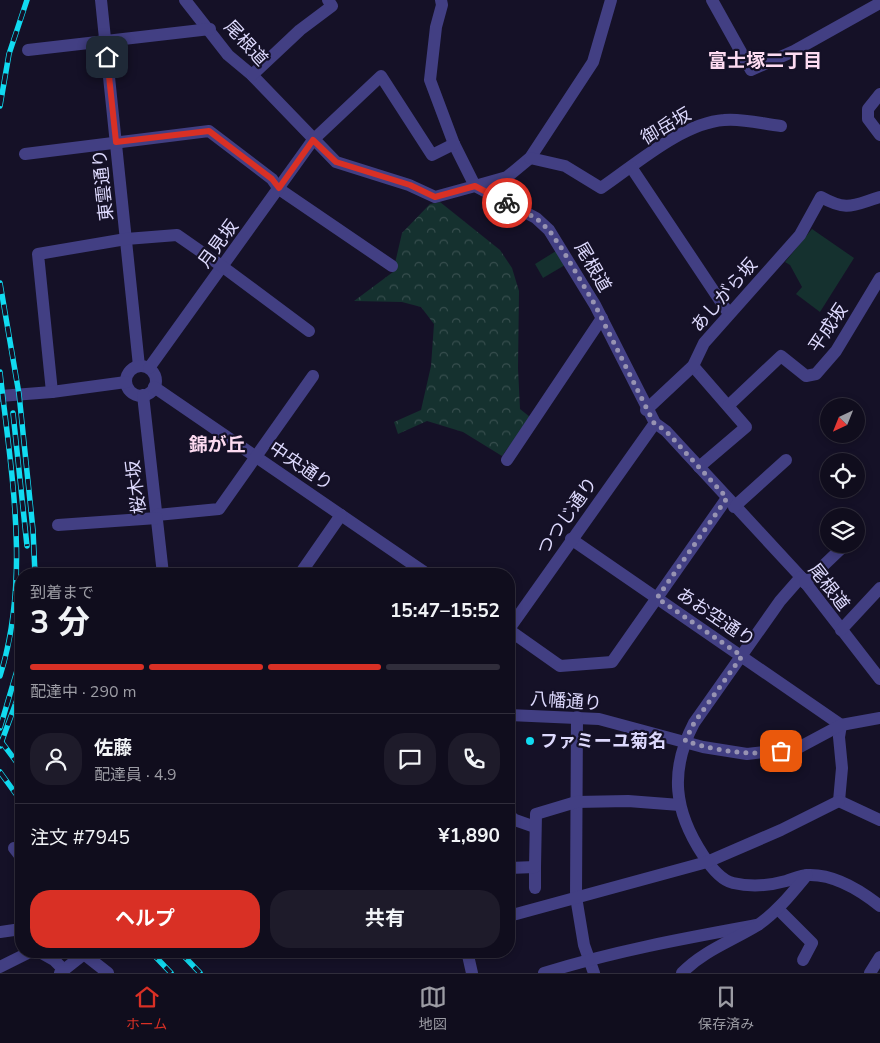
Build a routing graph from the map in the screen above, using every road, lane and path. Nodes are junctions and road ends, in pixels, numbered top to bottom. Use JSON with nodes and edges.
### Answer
{"nodes":[{"id":1,"x":101,"y":0,"type":"edge"},
{"id":2,"x":185,"y":0,"type":"edge"},
{"id":3,"x":328,"y":0,"type":"edge"},
{"id":4,"x":441,"y":0,"type":"edge"},
{"id":5,"x":610,"y":0,"type":"edge"},
{"id":6,"x":712,"y":0,"type":"edge"},
{"id":7,"x":880,"y":3,"type":"edge"},
{"id":8,"x":210,"y":30,"type":"junction"},
{"id":9,"x":105,"y":40,"type":"junction"},
{"id":10,"x":28,"y":50,"type":"dead end"},
{"id":11,"x":252,"y":75,"type":"junction"},
{"id":12,"x":880,"y":94,"type":"edge"},
{"id":13,"x":781,"y":126,"type":"dead end"},
{"id":14,"x":880,"y":135,"type":"edge"},
{"id":15,"x":313,"y":140,"type":"junction"},
{"id":16,"x":116,"y":142,"type":"junction"},
{"id":17,"x":454,"y":144,"type":"junction"},
{"id":18,"x":25,"y":154,"type":"dead end"},
{"id":19,"x":530,"y":158,"type":"junction"},
{"id":20,"x":631,"y":167,"type":"junction"},
{"id":21,"x":475,"y":186,"type":"junction"},
{"id":22,"x":279,"y":188,"type":"junction"},
{"id":23,"x":880,"y":197,"type":"edge"},
{"id":24,"x":126,"y":239,"type":"junction"},
{"id":25,"x":392,"y":266,"type":"dead end"},
{"id":26,"x":224,"y":267,"type":"junction"},
{"id":27,"x":880,"y":278,"type":"edge"},
{"id":28,"x":729,"y":314,"type":"junction"},
{"id":29,"x":602,"y":318,"type":"junction"},
{"id":30,"x":309,"y":332,"type":"dead end"},
{"id":31,"x":693,"y":366,"type":"junction"},
{"id":32,"x":144,"y":367,"type":"junction"},
{"id":33,"x":313,"y":376,"type":"dead end"},
{"id":34,"x":126,"y":382,"type":"junction"},
{"id":35,"x":154,"y":387,"type":"junction"},
{"id":36,"x":52,"y":392,"type":"junction"},
{"id":37,"x":0,"y":396,"type":"edge"},
{"id":38,"x":142,"y":396,"type":"junction"},
{"id":39,"x":728,"y":406,"type":"junction"},
{"id":40,"x":646,"y":410,"type":"junction"},
{"id":41,"x":654,"y":423,"type":"junction"},
{"id":42,"x":256,"y":456,"type":"junction"},
{"id":43,"x":507,"y":460,"type":"dead end"},
{"id":44,"x":786,"y":460,"type":"dead end"},
{"id":45,"x":699,"y":467,"type":"junction"},
{"id":46,"x":731,"y":503,"type":"junction"},
{"id":47,"x":342,"y":515,"type":"junction"},
{"id":48,"x":157,"y":516,"type":"junction"},
{"id":49,"x":58,"y":525,"type":"dead end"},
{"id":50,"x":571,"y":539,"type":"junction"},
{"id":51,"x":835,"y":553,"type":"edge"},
{"id":52,"x":162,"y":568,"type":"edge"},
{"id":53,"x":304,"y":568,"type":"edge"},
{"id":54,"x":418,"y":568,"type":"edge"},
{"id":55,"x":803,"y":580,"type":"junction"},
{"id":56,"x":880,"y":588,"type":"edge"},
{"id":57,"x":657,"y":598,"type":"junction"},
{"id":58,"x":515,"y":621,"type":"edge"},
{"id":59,"x":841,"y":630,"type":"junction"},
{"id":60,"x":515,"y":634,"type":"edge"},
{"id":61,"x":742,"y":656,"type":"junction"},
{"id":62,"x":880,"y":679,"type":"edge"},
{"id":63,"x":515,"y":715,"type":"edge"},
{"id":64,"x":577,"y":717,"type":"junction"},
{"id":65,"x":880,"y":718,"type":"edge"},
{"id":66,"x":841,"y":724,"type":"junction"},
{"id":67,"x":685,"y":741,"type":"junction"},
{"id":68,"x":839,"y":800,"type":"junction"},
{"id":69,"x":576,"y":802,"type":"junction"},
{"id":70,"x":680,"y":805,"type":"junction"},
{"id":71,"x":515,"y":820,"type":"edge"},
{"id":72,"x":880,"y":820,"type":"edge"},
{"id":73,"x":535,"y":827,"type":"junction"},
{"id":74,"x":707,"y":862,"type":"junction"},
{"id":75,"x":534,"y":867,"type":"junction"},
{"id":76,"x":515,"y":868,"type":"edge"},
{"id":77,"x":807,"y":875,"type":"junction"},
{"id":78,"x":535,"y":888,"type":"dead end"},
{"id":79,"x":576,"y":897,"type":"junction"},
{"id":80,"x":880,"y":906,"type":"edge"},
{"id":81,"x":778,"y":909,"type":"junction"},
{"id":82,"x":515,"y":913,"type":"edge"},
{"id":83,"x":758,"y":925,"type":"junction"},
{"id":84,"x":15,"y":930,"type":"edge"},
{"id":85,"x":0,"y":932,"type":"edge"},
{"id":86,"x":880,"y":957,"type":"edge"},
{"id":87,"x":18,"y":958,"type":"edge"},
{"id":88,"x":50,"y":958,"type":"edge"},
{"id":89,"x":76,"y":958,"type":"edge"},
{"id":90,"x":89,"y":958,"type":"edge"},
{"id":91,"x":469,"y":958,"type":"edge"},
{"id":92,"x":588,"y":959,"type":"junction"},
{"id":93,"x":803,"y":960,"type":"dead end"},
{"id":94,"x":0,"y":967,"type":"edge"},
{"id":95,"x":62,"y":971,"type":"edge"},
{"id":96,"x":108,"y":973,"type":"edge"},
{"id":97,"x":472,"y":973,"type":"edge"},
{"id":98,"x":544,"y":973,"type":"edge"},
{"id":99,"x":594,"y":973,"type":"edge"},
{"id":100,"x":682,"y":973,"type":"edge"},
{"id":101,"x":870,"y":973,"type":"edge"}],
"edges":[{"from":1,"to":9,"type":"street","name":"東雲通り"},
{"from":2,"to":8,"type":"street","name":"尾根道"},
{"from":3,"to":11,"type":"street"},
{"from":4,"to":17,"type":"street"},
{"from":5,"to":19,"type":"street"},
{"from":6,"to":7,"type":"street"},
{"from":8,"to":9,"type":"street"},
{"from":8,"to":11,"type":"street","name":"尾根道"},
{"from":9,"to":10,"type":"street"},
{"from":9,"to":16,"type":"street","name":"東雲通り"},
{"from":11,"to":15,"type":"street","name":"尾根道"},
{"from":12,"to":14,"type":"street"},
{"from":13,"to":20,"type":"street","name":"御岳坂"},
{"from":15,"to":17,"type":"street","name":"月見坂"},
{"from":15,"to":21,"type":"street","name":"尾根道"},
{"from":15,"to":22,"type":"street","name":"月見坂"},
{"from":16,"to":18,"type":"street"},
{"from":16,"to":22,"type":"street"},
{"from":16,"to":24,"type":"street","name":"東雲通り"},
{"from":17,"to":21,"type":"street"},
{"from":19,"to":20,"type":"street","name":"御岳坂"},
{"from":19,"to":21,"type":"street"},
{"from":20,"to":28,"type":"street"},
{"from":21,"to":29,"type":"street","name":"尾根道"},
{"from":22,"to":25,"type":"street"},
{"from":22,"to":26,"type":"street","name":"月見坂"},
{"from":23,"to":28,"type":"street","name":"あしがら坂"},
{"from":24,"to":26,"type":"street"},
{"from":24,"to":32,"type":"street","name":"東雲通り"},
{"from":24,"to":36,"type":"street"},
{"from":26,"to":30,"type":"street"},
{"from":26,"to":32,"type":"street","name":"月見坂"},
{"from":27,"to":39,"type":"street","name":"平成坂"},
{"from":28,"to":31,"type":"street","name":"あしがら坂"},
{"from":29,"to":40,"type":"street","name":"尾根道"},
{"from":29,"to":43,"type":"street"},
{"from":31,"to":39,"type":"street"},
{"from":31,"to":40,"type":"street","name":"あしがら坂"},
{"from":32,"to":34,"type":"street"},
{"from":32,"to":35,"type":"street"},
{"from":33,"to":42,"type":"street"},
{"from":34,"to":36,"type":"street"},
{"from":34,"to":38,"type":"street"},
{"from":35,"to":38,"type":"street"},
{"from":35,"to":42,"type":"street","name":"中央通り"},
{"from":36,"to":37,"type":"street"},
{"from":38,"to":48,"type":"street","name":"桜木坂"},
{"from":39,"to":45,"type":"street"},
{"from":40,"to":41,"type":"street","name":"尾根道"},
{"from":41,"to":45,"type":"street","name":"尾根道"},
{"from":41,"to":50,"type":"street","name":"つつじ通り"},
{"from":42,"to":47,"type":"street","name":"中央通り"},
{"from":42,"to":48,"type":"street"},
{"from":44,"to":46,"type":"street"},
{"from":45,"to":46,"type":"street","name":"尾根道"},
{"from":46,"to":55,"type":"street","name":"尾根道"},
{"from":46,"to":57,"type":"street"},
{"from":47,"to":53,"type":"street"},
{"from":47,"to":54,"type":"street","name":"中央通り"},
{"from":48,"to":49,"type":"street"},
{"from":48,"to":52,"type":"street","name":"桜木坂"},
{"from":50,"to":57,"type":"street","name":"あお空通り"},
{"from":50,"to":58,"type":"street","name":"つつじ通り"},
{"from":51,"to":55,"type":"street"},
{"from":55,"to":59,"type":"street","name":"尾根道"},
{"from":55,"to":61,"type":"street"},
{"from":56,"to":59,"type":"street"},
{"from":57,"to":60,"type":"street"},
{"from":57,"to":61,"type":"street","name":"あお空通り"},
{"from":59,"to":62,"type":"street","name":"尾根道"},
{"from":61,"to":66,"type":"street","name":"あお空通り"},
{"from":61,"to":67,"type":"street"},
{"from":63,"to":64,"type":"street","name":"八幡通り"},
{"from":64,"to":67,"type":"street","name":"八幡通り"},
{"from":64,"to":69,"type":"street"},
{"from":65,"to":66,"type":"street","name":"八幡通り"},
{"from":66,"to":67,"type":"street","name":"八幡通り"},
{"from":66,"to":68,"type":"street"},
{"from":67,"to":70,"type":"street"},
{"from":68,"to":72,"type":"street"},
{"from":68,"to":74,"type":"street"},
{"from":69,"to":70,"type":"street"},
{"from":69,"to":73,"type":"street"},
{"from":69,"to":79,"type":"street"},
{"from":70,"to":74,"type":"street"},
{"from":71,"to":73,"type":"street"},
{"from":73,"to":75,"type":"street"},
{"from":74,"to":77,"type":"street"},
{"from":74,"to":79,"type":"street"},
{"from":75,"to":76,"type":"street"},
{"from":75,"to":78,"type":"street"},
{"from":77,"to":80,"type":"street"},
{"from":77,"to":81,"type":"street"},
{"from":79,"to":82,"type":"street"},
{"from":79,"to":92,"type":"street"},
{"from":81,"to":83,"type":"street"},
{"from":81,"to":93,"type":"street"},
{"from":83,"to":92,"type":"street"},
{"from":83,"to":100,"type":"street"},
{"from":84,"to":85,"type":"street"},
{"from":86,"to":101,"type":"street"},
{"from":87,"to":94,"type":"street"},
{"from":88,"to":95,"type":"street"},
{"from":89,"to":95,"type":"street"},
{"from":90,"to":96,"type":"street"},
{"from":91,"to":97,"type":"street"},
{"from":92,"to":98,"type":"street"},
{"from":92,"to":99,"type":"street"}]}
